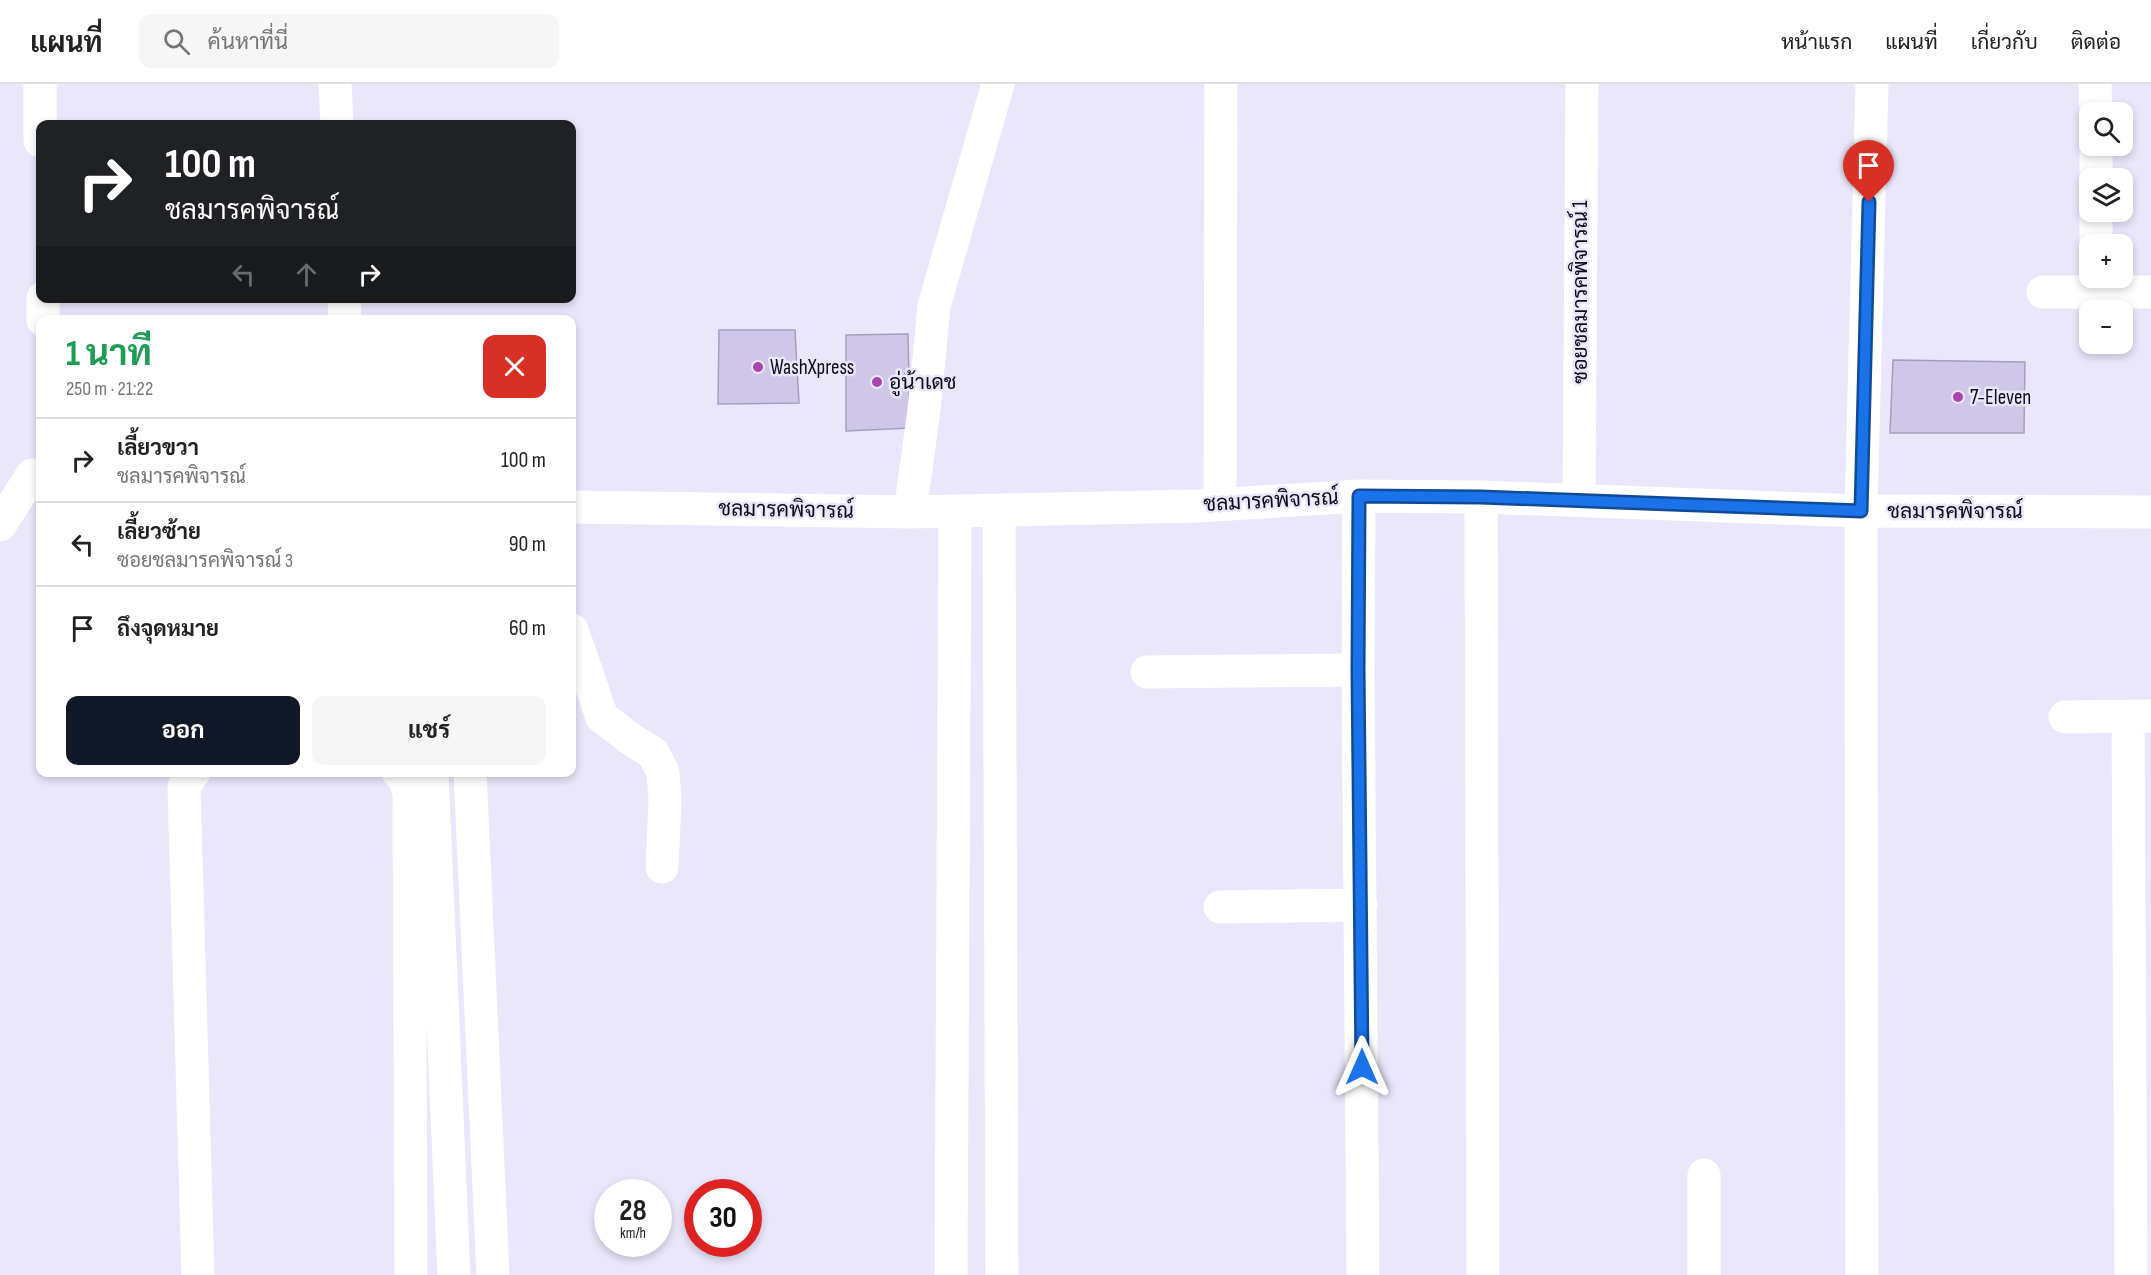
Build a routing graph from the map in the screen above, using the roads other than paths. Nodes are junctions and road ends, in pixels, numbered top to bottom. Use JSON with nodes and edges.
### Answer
{"nodes":[{"id":1,"x":40,"y":84,"type":"edge"},
{"id":2,"x":335,"y":84,"type":"edge"},
{"id":3,"x":998,"y":84,"type":"edge"},
{"id":4,"x":1221,"y":84,"type":"edge"},
{"id":5,"x":1582,"y":84,"type":"edge"},
{"id":6,"x":1872,"y":84,"type":"edge"},
{"id":7,"x":2096,"y":84,"type":"edge"},
{"id":8,"x":2096,"y":102,"type":"edge"},
{"id":9,"x":40,"y":120,"type":"edge"},
{"id":10,"x":337,"y":120,"type":"edge"},
{"id":11,"x":2079,"y":287,"type":"edge"},
{"id":12,"x":2124,"y":288,"type":"edge"},
{"id":13,"x":2043,"y":292,"type":"dead end"},
{"id":14,"x":2151,"y":292,"type":"edge"},
{"id":15,"x":36,"y":475,"type":"edge"},
{"id":16,"x":0,"y":476,"type":"edge"},
{"id":17,"x":1359,"y":496,"type":"junction"},
{"id":18,"x":1481,"y":497,"type":"junction"},
{"id":19,"x":1579,"y":500,"type":"junction"},
{"id":20,"x":1220,"y":503,"type":"junction"},
{"id":21,"x":576,"y":507,"type":"edge"},
{"id":22,"x":999,"y":510,"type":"junction"},
{"id":23,"x":955,"y":511,"type":"junction"},
{"id":24,"x":1861,"y":511,"type":"junction"},
{"id":25,"x":910,"y":512,"type":"junction"},
{"id":26,"x":2151,"y":512,"type":"edge"},
{"id":27,"x":0,"y":525,"type":"edge"},
{"id":28,"x":576,"y":642,"type":"edge"},
{"id":29,"x":1358,"y":670,"type":"junction"},
{"id":30,"x":1148,"y":672,"type":"dead end"},
{"id":31,"x":2140,"y":716,"type":"edge"},
{"id":32,"x":2065,"y":717,"type":"dead end"},
{"id":33,"x":190,"y":777,"type":"edge"},
{"id":34,"x":403,"y":777,"type":"edge"},
{"id":35,"x":432,"y":777,"type":"edge"},
{"id":36,"x":470,"y":777,"type":"edge"},
{"id":37,"x":662,"y":867,"type":"dead end"},
{"id":38,"x":1361,"y":905,"type":"junction"},
{"id":39,"x":1220,"y":907,"type":"dead end"},
{"id":40,"x":1704,"y":1175,"type":"dead end"},
{"id":41,"x":2141,"y":1188,"type":"edge"},
{"id":42,"x":1002,"y":1267,"type":"edge"},
{"id":43,"x":951,"y":1268,"type":"edge"},
{"id":44,"x":198,"y":1275,"type":"edge"},
{"id":45,"x":411,"y":1275,"type":"edge"},
{"id":46,"x":454,"y":1275,"type":"edge"},
{"id":47,"x":492,"y":1275,"type":"edge"},
{"id":48,"x":1363,"y":1275,"type":"edge"},
{"id":49,"x":1484,"y":1275,"type":"edge"},
{"id":50,"x":1704,"y":1275,"type":"edge"},
{"id":51,"x":1862,"y":1275,"type":"edge"},
{"id":52,"x":2131,"y":1275,"type":"edge"}],
"edges":[{"from":1,"to":9,"type":"street"},
{"from":2,"to":10,"type":"street"},
{"from":3,"to":25,"type":"street"},
{"from":4,"to":20,"type":"street"},
{"from":5,"to":19,"type":"street","name":"ซอยชลมารคพิจารณ์ 1"},
{"from":6,"to":24,"type":"street"},
{"from":7,"to":8,"type":"street"},
{"from":11,"to":13,"type":"street"},
{"from":12,"to":14,"type":"street"},
{"from":15,"to":16,"type":"street"},
{"from":15,"to":27,"type":"street"},
{"from":17,"to":18,"type":"street","name":"ชลมารคพิจารณ์"},
{"from":17,"to":20,"type":"street","name":"ชลมารคพิจารณ์"},
{"from":17,"to":29,"type":"street"},
{"from":18,"to":19,"type":"street","name":"ชลมารคพิจารณ์"},
{"from":18,"to":49,"type":"street"},
{"from":19,"to":24,"type":"street","name":"ชลมารคพิจารณ์"},
{"from":20,"to":22,"type":"street","name":"ชลมารคพิจารณ์"},
{"from":21,"to":25,"type":"street","name":"ชลมารคพิจารณ์"},
{"from":22,"to":23,"type":"street","name":"ชลมารคพิจารณ์"},
{"from":22,"to":42,"type":"street"},
{"from":23,"to":25,"type":"street","name":"ชลมารคพิจารณ์"},
{"from":23,"to":43,"type":"street"},
{"from":24,"to":26,"type":"street","name":"ชลมารคพิจารณ์"},
{"from":24,"to":51,"type":"street"},
{"from":28,"to":37,"type":"street"},
{"from":29,"to":30,"type":"street"},
{"from":29,"to":38,"type":"street"},
{"from":31,"to":32,"type":"street"},
{"from":31,"to":41,"type":"street"},
{"from":33,"to":44,"type":"street"},
{"from":34,"to":45,"type":"street"},
{"from":35,"to":46,"type":"street"},
{"from":36,"to":47,"type":"street"},
{"from":38,"to":39,"type":"street"},
{"from":38,"to":48,"type":"street"},
{"from":40,"to":50,"type":"street"},
{"from":41,"to":52,"type":"street"},
{"from":42,"to":43,"type":"street"}]}
